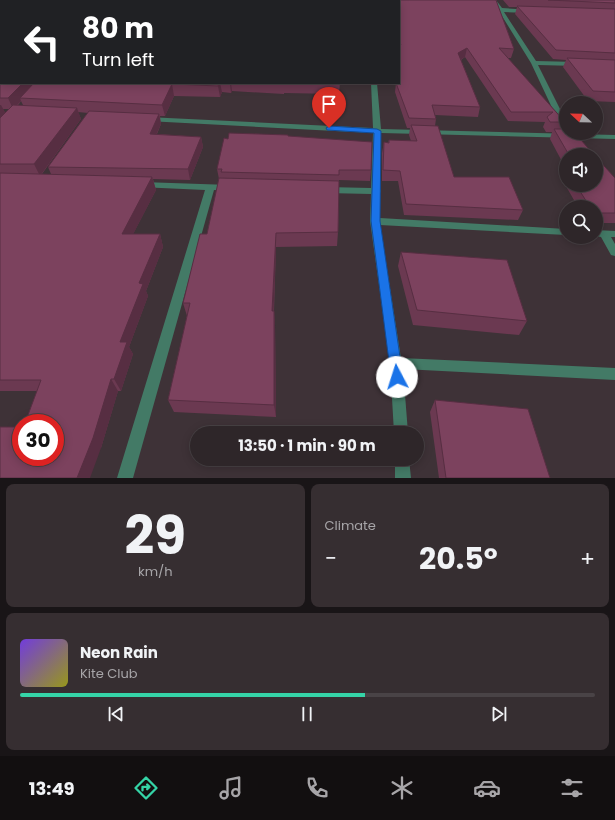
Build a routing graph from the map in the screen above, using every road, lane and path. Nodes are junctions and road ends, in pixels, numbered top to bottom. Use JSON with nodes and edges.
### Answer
{"nodes":[{"id":1,"x":494,"y":0,"type":"edge"},
{"id":2,"x":501,"y":10,"type":"junction"},
{"id":3,"x":539,"y":12,"type":"edge"},
{"id":4,"x":534,"y":63,"type":"junction"},
{"id":5,"x":585,"y":65,"type":"edge"},
{"id":6,"x":374,"y":84,"type":"edge"},
{"id":7,"x":559,"y":114,"type":"edge"},
{"id":8,"x":138,"y":119,"type":"edge"},
{"id":9,"x":377,"y":131,"type":"junction"},
{"id":10,"x":559,"y":133,"type":"edge"},
{"id":11,"x":603,"y":136,"type":"edge"},
{"id":12,"x":615,"y":137,"type":"edge"},
{"id":13,"x":131,"y":184,"type":"edge"},
{"id":14,"x":210,"y":187,"type":"junction"},
{"id":15,"x":242,"y":188,"type":"edge"},
{"id":16,"x":313,"y":190,"type":"edge"},
{"id":17,"x":377,"y":191,"type":"junction"},
{"id":18,"x":375,"y":221,"type":"junction"},
{"id":19,"x":559,"y":232,"type":"edge"},
{"id":20,"x":603,"y":234,"type":"edge"},
{"id":21,"x":615,"y":234,"type":"edge"},
{"id":22,"x":603,"y":238,"type":"edge"},
{"id":23,"x":615,"y":252,"type":"edge"},
{"id":24,"x":396,"y":363,"type":"junction"},
{"id":25,"x":615,"y":374,"type":"edge"},
{"id":26,"x":400,"y":426,"type":"edge"},
{"id":27,"x":402,"y":466,"type":"edge"},
{"id":28,"x":125,"y":478,"type":"edge"},
{"id":29,"x":403,"y":478,"type":"edge"}],
"edges":[{"from":1,"to":2,"type":"street"},
{"from":2,"to":3,"type":"street"},
{"from":2,"to":4,"type":"street"},
{"from":4,"to":5,"type":"street"},
{"from":4,"to":7,"type":"street"},
{"from":6,"to":9,"type":"street"},
{"from":8,"to":9,"type":"street"},
{"from":9,"to":10,"type":"street"},
{"from":9,"to":17,"type":"street"},
{"from":11,"to":12,"type":"street"},
{"from":13,"to":14,"type":"street"},
{"from":14,"to":15,"type":"street"},
{"from":14,"to":28,"type":"street"},
{"from":16,"to":17,"type":"street"},
{"from":17,"to":18,"type":"street"},
{"from":18,"to":19,"type":"street"},
{"from":18,"to":24,"type":"street"},
{"from":20,"to":21,"type":"street"},
{"from":22,"to":23,"type":"street"},
{"from":24,"to":25,"type":"street"},
{"from":24,"to":26,"type":"street"},
{"from":27,"to":29,"type":"street"}]}
